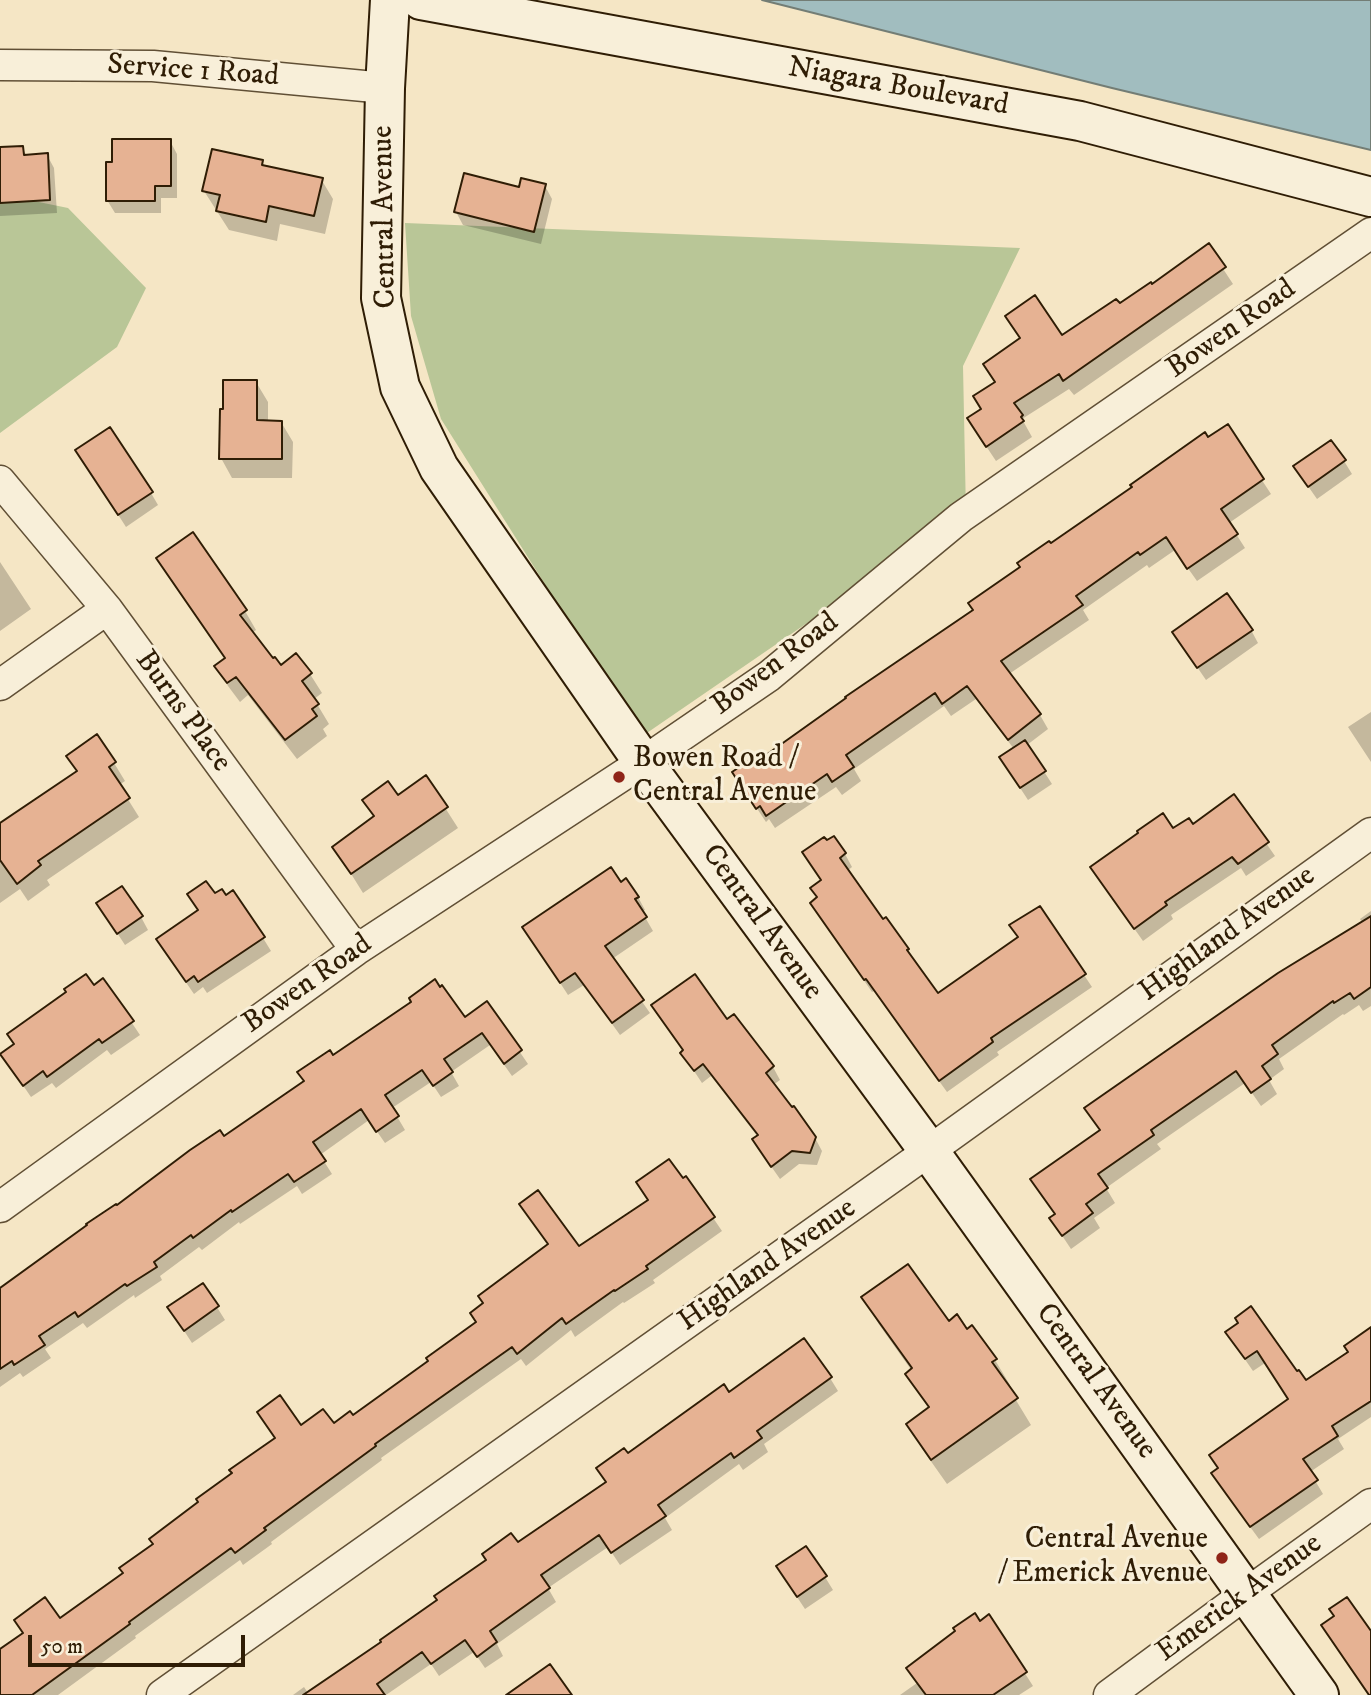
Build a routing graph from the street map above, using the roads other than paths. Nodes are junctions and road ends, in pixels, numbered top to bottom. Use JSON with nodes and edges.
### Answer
{"nodes":[{"id":1,"x":390,"y":0,"type":"edge"},
{"id":2,"x":421,"y":0,"type":"edge"},
{"id":3,"x":0,"y":65,"type":"edge"},
{"id":4,"x":385,"y":88,"type":"junction"},
{"id":5,"x":1371,"y":197,"type":"edge"},
{"id":6,"x":1371,"y":233,"type":"edge"},
{"id":7,"x":0,"y":481,"type":"edge"},
{"id":8,"x":107,"y":609,"type":"junction"},
{"id":9,"x":0,"y":685,"type":"edge"},
{"id":10,"x":643,"y":762,"type":"junction"},
{"id":11,"x":1371,"y":832,"type":"edge"},
{"id":12,"x":356,"y":950,"type":"junction"},
{"id":13,"x":929,"y":1152,"type":"junction"},
{"id":14,"x":0,"y":1207,"type":"edge"},
{"id":15,"x":1371,"y":1504,"type":"edge"},
{"id":16,"x":1247,"y":1593,"type":"junction"},
{"id":17,"x":162,"y":1695,"type":"edge"},
{"id":18,"x":1109,"y":1695,"type":"edge"},
{"id":19,"x":1319,"y":1695,"type":"edge"}],
"edges":[{"from":1,"to":4,"type":"main road","name":"Central Avenue"},
{"from":2,"to":5,"type":"main road","name":"Niagara Boulevard"},
{"from":3,"to":4,"type":"street","name":"Service 1 Road"},
{"from":4,"to":10,"type":"main road","name":"Central Avenue"},
{"from":6,"to":10,"type":"street","name":"Bowen Road"},
{"from":7,"to":8,"type":"street","name":"Burns Place"},
{"from":8,"to":9,"type":"street"},
{"from":8,"to":12,"type":"street","name":"Burns Place"},
{"from":10,"to":12,"type":"street","name":"Bowen Road"},
{"from":10,"to":13,"type":"main road","name":"Central Avenue"},
{"from":11,"to":13,"type":"street","name":"Highland Avenue"},
{"from":12,"to":14,"type":"street","name":"Bowen Road"},
{"from":13,"to":16,"type":"main road","name":"Central Avenue"},
{"from":13,"to":17,"type":"street","name":"Highland Avenue"},
{"from":15,"to":16,"type":"street","name":"Emerick Avenue"},
{"from":16,"to":18,"type":"street","name":"Emerick Avenue"},
{"from":16,"to":19,"type":"main road","name":"Central Avenue"}]}
